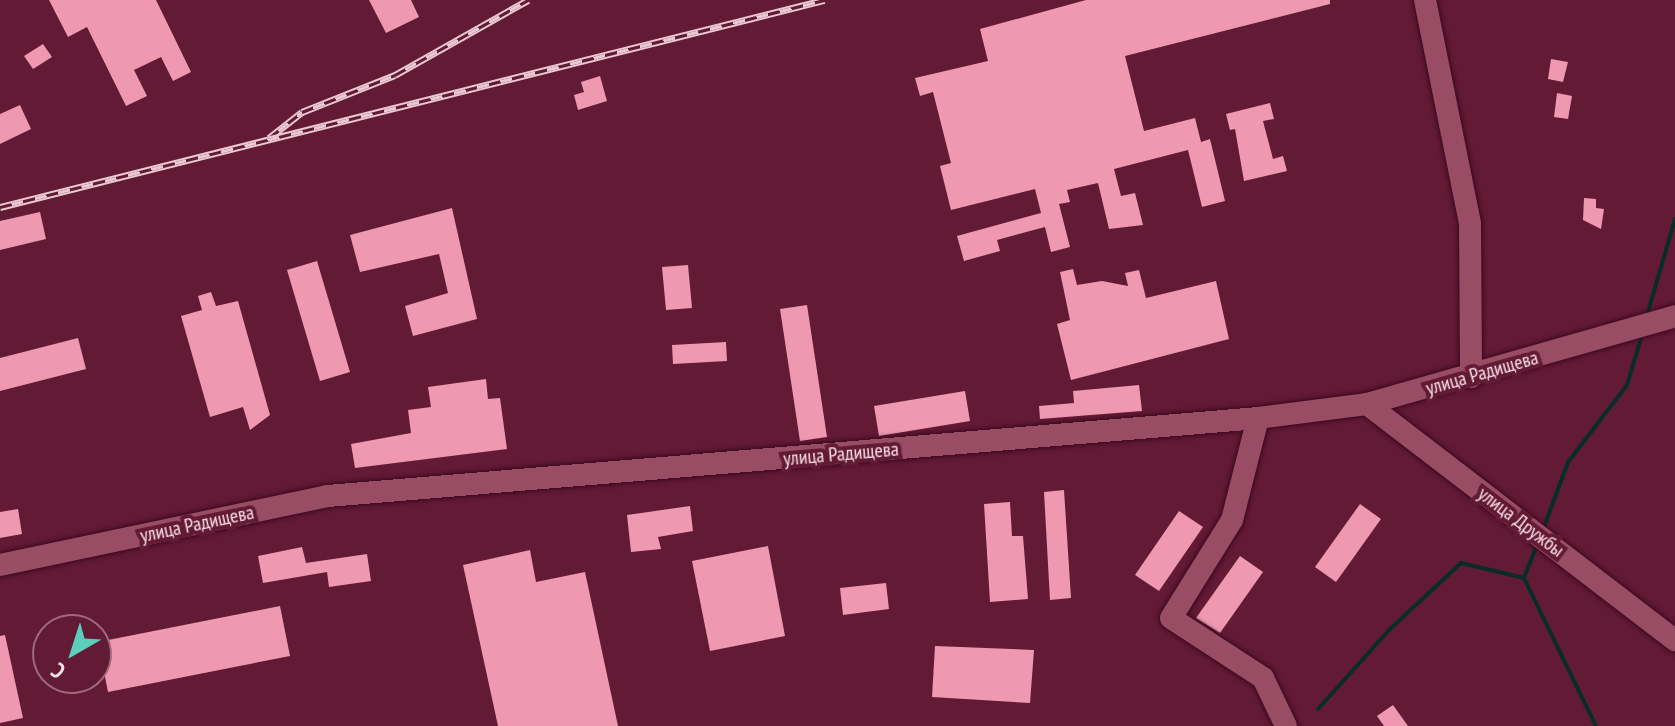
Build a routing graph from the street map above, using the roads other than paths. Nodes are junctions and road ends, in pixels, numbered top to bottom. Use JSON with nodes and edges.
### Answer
{"nodes":[{"id":1,"x":1425,"y":0,"type":"edge"},
{"id":2,"x":1675,"y":316,"type":"edge"},
{"id":3,"x":1471,"y":377,"type":"junction"},
{"id":4,"x":1367,"y":404,"type":"junction"},
{"id":5,"x":1258,"y":418,"type":"junction"},
{"id":6,"x":0,"y":565,"type":"edge"},
{"id":7,"x":1675,"y":640,"type":"edge"},
{"id":8,"x":1286,"y":726,"type":"edge"}],
"edges":[{"from":1,"to":3,"type":"street"},
{"from":2,"to":3,"type":"street","name":"улица Радищева"},
{"from":3,"to":4,"type":"street","name":"улица Радищева"},
{"from":4,"to":5,"type":"street","name":"улица Радищева"},
{"from":4,"to":7,"type":"street","name":"улица Дружбы"},
{"from":5,"to":6,"type":"street","name":"улица Радищева"},
{"from":5,"to":8,"type":"street"}]}
